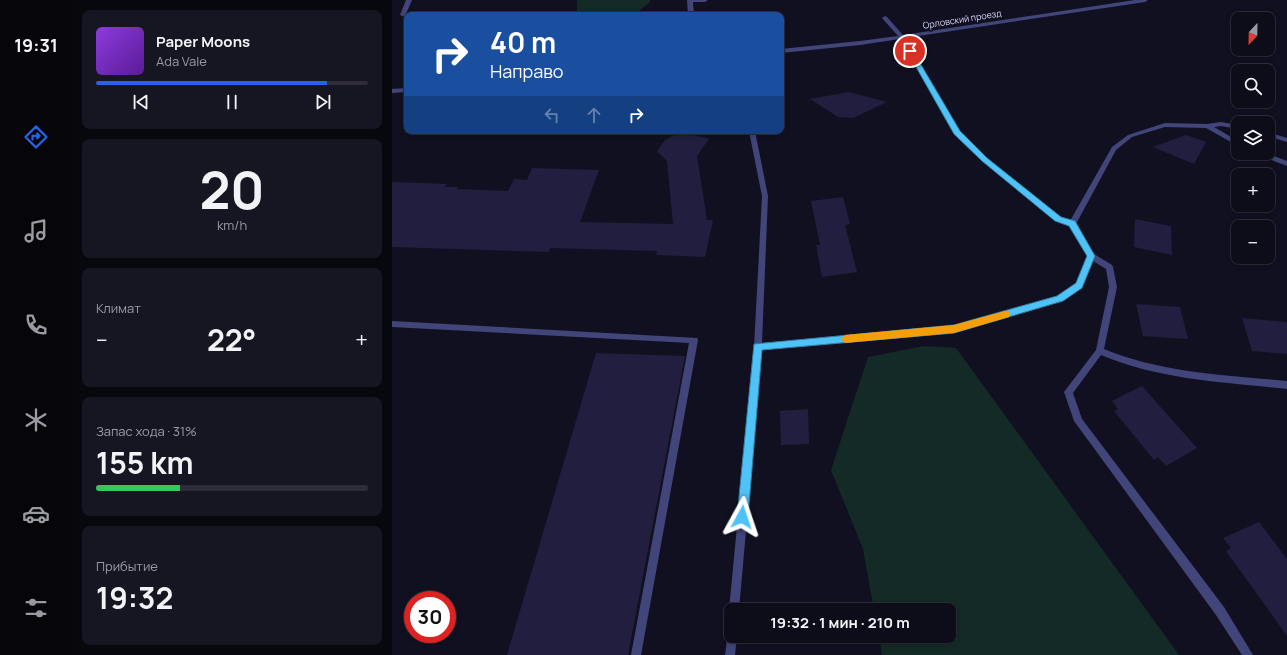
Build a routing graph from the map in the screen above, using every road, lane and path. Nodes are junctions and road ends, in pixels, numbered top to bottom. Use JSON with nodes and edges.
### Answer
{"nodes":[{"id":1,"x":409,"y":0,"type":"edge"},
{"id":2,"x":705,"y":0,"type":"edge"},
{"id":3,"x":1145,"y":0,"type":"edge"},
{"id":4,"x":690,"y":1,"type":"edge"},
{"id":5,"x":691,"y":12,"type":"edge"},
{"id":6,"x":404,"y":14,"type":"edge"},
{"id":7,"x":885,"y":18,"type":"dead end"},
{"id":8,"x":902,"y":37,"type":"junction"},
{"id":9,"x":784,"y":51,"type":"edge"},
{"id":10,"x":404,"y":90,"type":"edge"},
{"id":11,"x":392,"y":91,"type":"edge"},
{"id":12,"x":1207,"y":126,"type":"junction"},
{"id":13,"x":1231,"y":126,"type":"edge"},
{"id":14,"x":753,"y":134,"type":"edge"},
{"id":15,"x":1275,"y":136,"type":"edge"},
{"id":16,"x":1231,"y":140,"type":"edge"},
{"id":17,"x":1287,"y":140,"type":"edge"},
{"id":18,"x":1275,"y":159,"type":"edge"},
{"id":19,"x":1287,"y":164,"type":"edge"},
{"id":20,"x":1072,"y":224,"type":"junction"},
{"id":21,"x":1091,"y":256,"type":"junction"},
{"id":22,"x":392,"y":324,"type":"edge"},
{"id":23,"x":758,"y":347,"type":"junction"},
{"id":24,"x":1100,"y":351,"type":"junction"},
{"id":25,"x":1287,"y":385,"type":"edge"},
{"id":26,"x":735,"y":603,"type":"edge"},
{"id":27,"x":731,"y":643,"type":"edge"},
{"id":28,"x":636,"y":655,"type":"edge"},
{"id":29,"x":730,"y":655,"type":"edge"},
{"id":30,"x":1248,"y":655,"type":"edge"}],
"edges":[{"from":1,"to":6,"type":"street"},
{"from":2,"to":4,"type":"street"},
{"from":3,"to":8,"type":"street","name":"Орловский проезд"},
{"from":4,"to":5,"type":"street"},
{"from":7,"to":8,"type":"street"},
{"from":8,"to":9,"type":"street","name":"Орловский проезд"},
{"from":8,"to":20,"type":"street"},
{"from":10,"to":11,"type":"street"},
{"from":12,"to":13,"type":"street"},
{"from":12,"to":16,"type":"street"},
{"from":12,"to":20,"type":"street"},
{"from":14,"to":23,"type":"street"},
{"from":15,"to":17,"type":"street"},
{"from":18,"to":19,"type":"street"},
{"from":20,"to":21,"type":"street"},
{"from":21,"to":23,"type":"street"},
{"from":21,"to":24,"type":"street"},
{"from":22,"to":28,"type":"street"},
{"from":23,"to":26,"type":"street"},
{"from":24,"to":25,"type":"street"},
{"from":24,"to":30,"type":"street"},
{"from":27,"to":29,"type":"street"}]}
